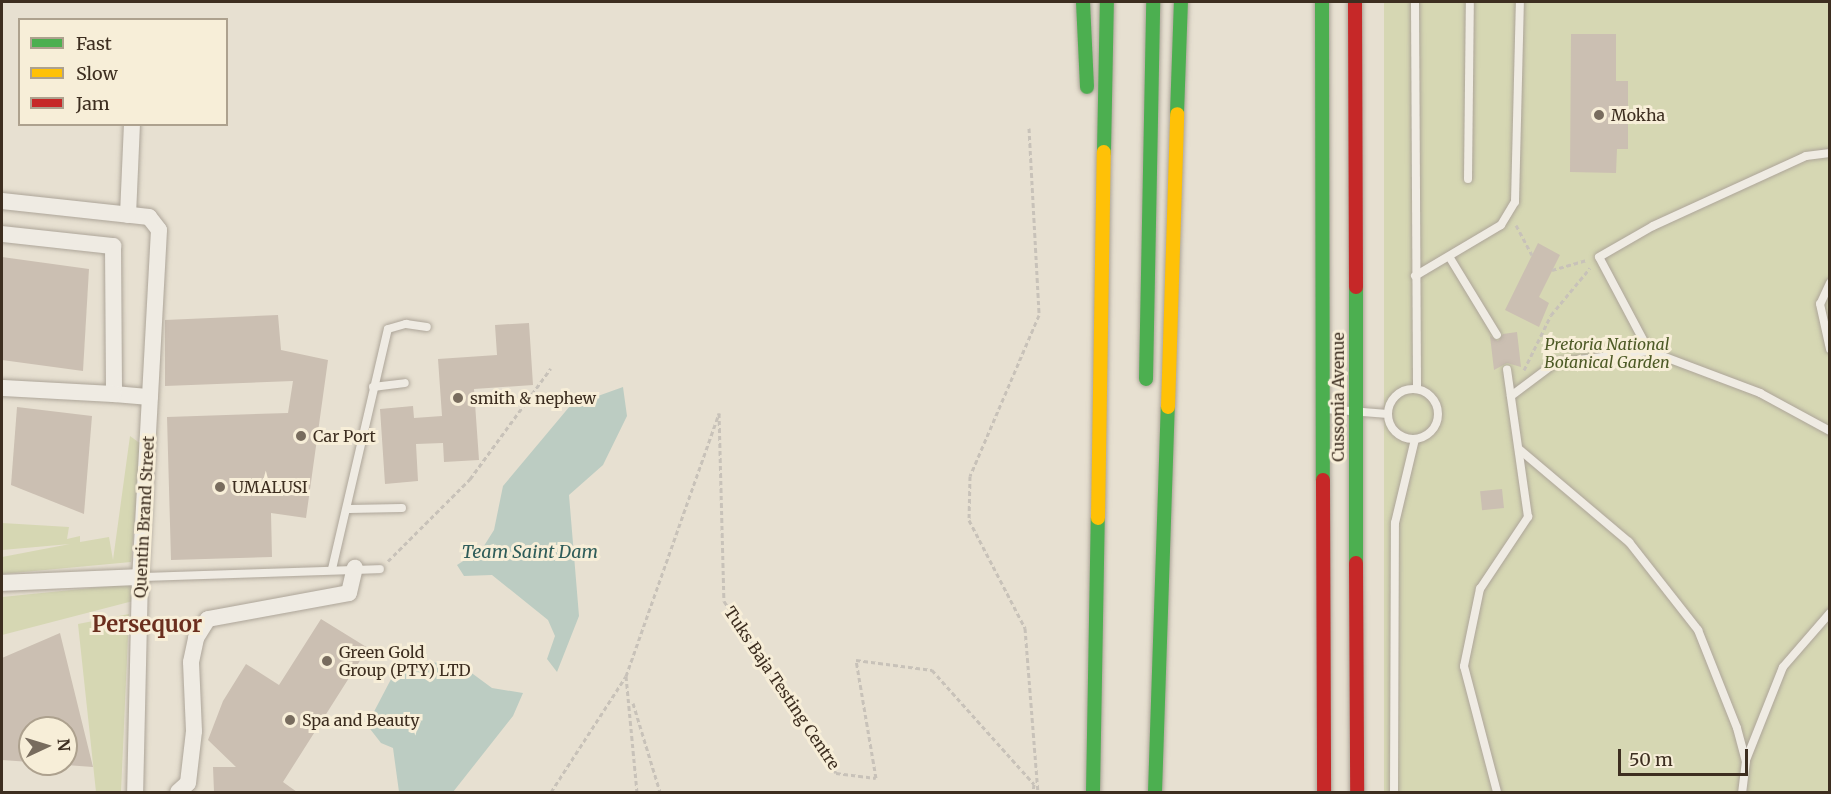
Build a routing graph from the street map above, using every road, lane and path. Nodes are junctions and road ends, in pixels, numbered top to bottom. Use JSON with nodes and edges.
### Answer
{"nodes":[{"id":1,"x":1083,"y":2,"type":"edge"},
{"id":2,"x":1107,"y":2,"type":"edge"},
{"id":3,"x":1153,"y":2,"type":"edge"},
{"id":4,"x":1181,"y":2,"type":"edge"},
{"id":5,"x":1322,"y":2,"type":"edge"},
{"id":6,"x":1354,"y":2,"type":"edge"},
{"id":7,"x":1416,"y":2,"type":"edge"},
{"id":8,"x":1470,"y":2,"type":"edge"},
{"id":9,"x":1520,"y":2,"type":"edge"},
{"id":10,"x":132,"y":126,"type":"edge"},
{"id":11,"x":1029,"y":128,"type":"dead end"},
{"id":12,"x":1830,"y":153,"type":"edge"},
{"id":13,"x":1468,"y":178,"type":"dead end"},
{"id":14,"x":2,"y":201,"type":"edge"},
{"id":15,"x":1510,"y":214,"type":"junction"},
{"id":16,"x":128,"y":215,"type":"junction"},
{"id":17,"x":2,"y":234,"type":"edge"},
{"id":18,"x":1532,"y":255,"type":"dead end"},
{"id":19,"x":1599,"y":257,"type":"junction"},
{"id":20,"x":1450,"y":258,"type":"junction"},
{"id":21,"x":1552,"y":270,"type":"dead end"},
{"id":22,"x":1415,"y":276,"type":"junction"},
{"id":23,"x":1830,"y":283,"type":"edge"},
{"id":24,"x":427,"y":327,"type":"dead end"},
{"id":25,"x":1497,"y":335,"type":"dead end"},
{"id":26,"x":1830,"y":349,"type":"edge"},
{"id":27,"x":1649,"y":351,"type":"junction"},
{"id":28,"x":551,"y":368,"type":"dead end"},
{"id":29,"x":1507,"y":369,"type":"dead end"},
{"id":30,"x":405,"y":383,"type":"dead end"},
{"id":31,"x":373,"y":387,"type":"junction"},
{"id":32,"x":2,"y":388,"type":"edge"},
{"id":33,"x":1417,"y":389,"type":"junction"},
{"id":34,"x":114,"y":394,"type":"junction"},
{"id":35,"x":1511,"y":396,"type":"junction"},
{"id":36,"x":150,"y":397,"type":"junction"},
{"id":37,"x":1146,"y":400,"type":"dead end"},
{"id":38,"x":1323,"y":409,"type":"junction"},
{"id":39,"x":1354,"y":411,"type":"junction"},
{"id":40,"x":1388,"y":414,"type":"junction"},
{"id":41,"x":1830,"y":431,"type":"edge"},
{"id":42,"x":1415,"y":439,"type":"junction"},
{"id":43,"x":1520,"y":450,"type":"junction"},
{"id":44,"x":402,"y":508,"type":"dead end"},
{"id":45,"x":349,"y":509,"type":"junction"},
{"id":46,"x":1098,"y":531,"type":"junction"},
{"id":47,"x":355,"y":568,"type":"junction"},
{"id":48,"x":332,"y":569,"type":"junction"},
{"id":49,"x":380,"y":569,"type":"joint"},
{"id":50,"x":140,"y":577,"type":"junction"},
{"id":51,"x":2,"y":583,"type":"edge"},
{"id":52,"x":1830,"y":613,"type":"edge"},
{"id":53,"x":626,"y":676,"type":"junction"},
{"id":54,"x":631,"y":695,"type":"junction"},
{"id":55,"x":1746,"y":761,"type":"junction"},
{"id":56,"x":1139,"y":770,"type":"dead end"},
{"id":57,"x":135,"y":792,"type":"edge"},
{"id":58,"x":178,"y":792,"type":"edge"},
{"id":59,"x":551,"y":792,"type":"edge"},
{"id":60,"x":637,"y":792,"type":"edge"},
{"id":61,"x":660,"y":792,"type":"edge"},
{"id":62,"x":1033,"y":792,"type":"edge"},
{"id":63,"x":1038,"y":792,"type":"edge"},
{"id":64,"x":1094,"y":792,"type":"edge"},
{"id":65,"x":1139,"y":792,"type":"edge"},
{"id":66,"x":1155,"y":792,"type":"edge"},
{"id":67,"x":1324,"y":792,"type":"edge"},
{"id":68,"x":1357,"y":792,"type":"edge"},
{"id":69,"x":1394,"y":792,"type":"edge"},
{"id":70,"x":1497,"y":792,"type":"edge"},
{"id":71,"x":1742,"y":792,"type":"edge"}],
"edges":[{"from":1,"to":46,"type":"main road"},
{"from":2,"to":46,"type":"main road"},
{"from":3,"to":37,"type":"main road"},
{"from":4,"to":66,"type":"main road"},
{"from":5,"to":38,"type":"main road","name":"Cussonia Avenue"},
{"from":6,"to":39,"type":"main road","name":"Cussonia Avenue"},
{"from":7,"to":22,"type":"lane"},
{"from":8,"to":13,"type":"lane"},
{"from":9,"to":15,"type":"lane"},
{"from":10,"to":16,"type":"street"},
{"from":11,"to":63,"type":"path"},
{"from":12,"to":19,"type":"lane"},
{"from":14,"to":16,"type":"street"},
{"from":15,"to":18,"type":"path"},
{"from":15,"to":20,"type":"lane"},
{"from":16,"to":36,"type":"street","name":"Quentin Brand Street"},
{"from":17,"to":34,"type":"street"},
{"from":19,"to":21,"type":"path"},
{"from":19,"to":27,"type":"lane"},
{"from":19,"to":35,"type":"path"},
{"from":20,"to":22,"type":"lane"},
{"from":20,"to":25,"type":"lane"},
{"from":22,"to":33,"type":"lane"},
{"from":23,"to":26,"type":"lane"},
{"from":24,"to":31,"type":"lane"},
{"from":27,"to":35,"type":"lane"},
{"from":27,"to":41,"type":"lane"},
{"from":28,"to":49,"type":"path"},
{"from":29,"to":35,"type":"lane"},
{"from":30,"to":31,"type":"lane"},
{"from":31,"to":45,"type":"lane"},
{"from":32,"to":34,"type":"street"},
{"from":33,"to":40,"type":"lane"},
{"from":33,"to":42,"type":"lane"},
{"from":34,"to":36,"type":"street"},
{"from":35,"to":43,"type":"lane"},
{"from":36,"to":50,"type":"street","name":"Quentin Brand Street"},
{"from":38,"to":39,"type":"lane"},
{"from":38,"to":67,"type":"main road","name":"Cussonia Avenue"},
{"from":39,"to":40,"type":"lane"},
{"from":39,"to":68,"type":"main road","name":"Cussonia Avenue"},
{"from":40,"to":42,"type":"lane"},
{"from":42,"to":69,"type":"lane"},
{"from":43,"to":55,"type":"lane"},
{"from":43,"to":70,"type":"lane"},
{"from":44,"to":45,"type":"lane"},
{"from":45,"to":48,"type":"lane"},
{"from":46,"to":64,"type":"main road"},
{"from":47,"to":48,"type":"lane"},
{"from":47,"to":49,"type":"lane"},
{"from":47,"to":58,"type":"street"},
{"from":48,"to":50,"type":"lane"},
{"from":50,"to":51,"type":"street"},
{"from":50,"to":57,"type":"street","name":"Quentin Brand Street"},
{"from":52,"to":55,"type":"lane"},
{"from":53,"to":54,"type":"path"},
{"from":53,"to":59,"type":"path","name":"Tuks Baja Testing Centre"},
{"from":53,"to":62,"type":"path","name":"Tuks Baja Testing Centre"},
{"from":54,"to":60,"type":"path"},
{"from":54,"to":61,"type":"path"},
{"from":55,"to":71,"type":"lane"},
{"from":56,"to":65,"type":"main road"}]}
